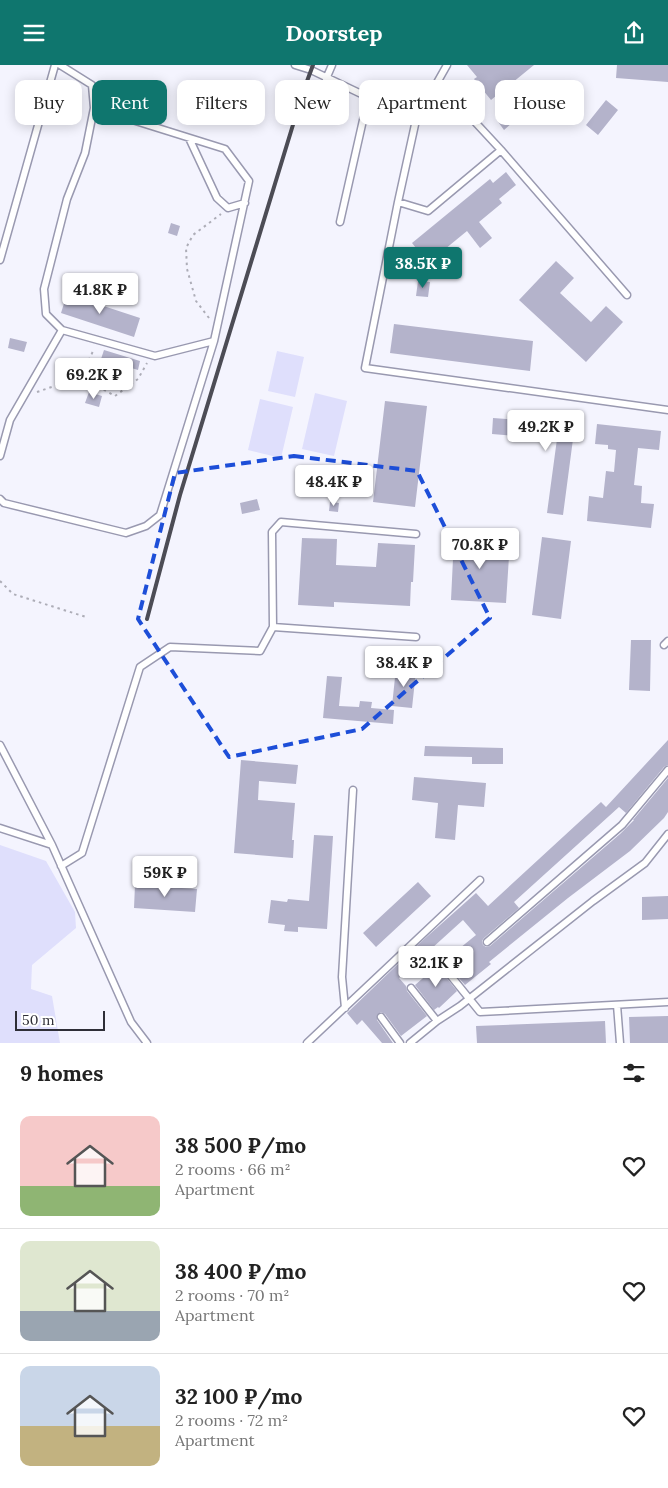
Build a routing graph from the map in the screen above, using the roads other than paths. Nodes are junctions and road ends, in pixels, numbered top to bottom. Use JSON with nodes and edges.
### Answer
{"nodes":[{"id":1,"x":55,"y":65,"type":"edge"},
{"id":2,"x":60,"y":65,"type":"edge"},
{"id":3,"x":295,"y":65,"type":"edge"},
{"id":4,"x":332,"y":65,"type":"edge"},
{"id":5,"x":447,"y":65,"type":"edge"},
{"id":6,"x":326,"y":79,"type":"junction"},
{"id":7,"x":439,"y":80,"type":"edge"},
{"id":8,"x":92,"y":85,"type":"edge"},
{"id":9,"x":359,"y":94,"type":"edge"},
{"id":10,"x":92,"y":118,"type":"edge"},
{"id":11,"x":148,"y":125,"type":"edge"},
{"id":12,"x":362,"y":125,"type":"edge"},
{"id":13,"x":415,"y":125,"type":"edge"},
{"id":14,"x":478,"y":125,"type":"edge"},
{"id":15,"x":189,"y":138,"type":"junction"},
{"id":16,"x":501,"y":150,"type":"junction"},
{"id":17,"x":245,"y":203,"type":"junction"},
{"id":18,"x":398,"y":203,"type":"junction"},
{"id":19,"x":340,"y":222,"type":"dead end"},
{"id":20,"x":0,"y":260,"type":"edge"},
{"id":21,"x":627,"y":295,"type":"dead end"},
{"id":22,"x":62,"y":331,"type":"junction"},
{"id":23,"x":214,"y":341,"type":"junction"},
{"id":24,"x":668,"y":410,"type":"edge"},
{"id":25,"x":0,"y":456,"type":"edge"},
{"id":26,"x":0,"y":499,"type":"edge"},
{"id":27,"x":416,"y":534,"type":"dead end"},
{"id":28,"x":273,"y":627,"type":"junction"},
{"id":29,"x":416,"y":637,"type":"dead end"},
{"id":30,"x":0,"y":745,"type":"edge"},
{"id":31,"x":668,"y":771,"type":"edge"},
{"id":32,"x":353,"y":790,"type":"dead end"},
{"id":33,"x":0,"y":828,"type":"edge"},
{"id":34,"x":668,"y":834,"type":"edge"},
{"id":35,"x":52,"y":845,"type":"junction"},
{"id":36,"x":62,"y":866,"type":"junction"},
{"id":37,"x":480,"y":880,"type":"dead end"},
{"id":38,"x":487,"y":943,"type":"dead end"},
{"id":39,"x":442,"y":965,"type":"dead end"},
{"id":40,"x":411,"y":988,"type":"dead end"},
{"id":41,"x":470,"y":998,"type":"junction"},
{"id":42,"x":668,"y":1003,"type":"edge"},
{"id":43,"x":617,"y":1005,"type":"junction"},
{"id":44,"x":345,"y":1008,"type":"junction"},
{"id":45,"x":381,"y":1017,"type":"dead end"},
{"id":46,"x":437,"y":1021,"type":"junction"},
{"id":47,"x":147,"y":1043,"type":"edge"},
{"id":48,"x":308,"y":1043,"type":"edge"},
{"id":49,"x":400,"y":1043,"type":"edge"},
{"id":50,"x":410,"y":1043,"type":"edge"},
{"id":51,"x":620,"y":1043,"type":"edge"}],
"edges":[{"from":1,"to":20,"type":"lane"},
{"from":2,"to":8,"type":"lane"},
{"from":3,"to":6,"type":"lane"},
{"from":4,"to":6,"type":"lane"},
{"from":5,"to":7,"type":"lane"},
{"from":6,"to":9,"type":"lane"},
{"from":10,"to":22,"type":"lane"},
{"from":11,"to":15,"type":"lane"},
{"from":12,"to":19,"type":"lane"},
{"from":13,"to":18,"type":"lane"},
{"from":14,"to":16,"type":"lane"},
{"from":15,"to":17,"type":"lane"},
{"from":15,"to":17,"type":"lane"},
{"from":16,"to":18,"type":"lane"},
{"from":16,"to":21,"type":"lane"},
{"from":17,"to":23,"type":"lane"},
{"from":18,"to":24,"type":"lane"},
{"from":22,"to":23,"type":"lane"},
{"from":22,"to":25,"type":"lane"},
{"from":23,"to":26,"type":"lane"},
{"from":27,"to":28,"type":"lane"},
{"from":28,"to":29,"type":"lane"},
{"from":28,"to":36,"type":"lane"},
{"from":30,"to":35,"type":"lane"},
{"from":31,"to":38,"type":"lane"},
{"from":32,"to":44,"type":"lane"},
{"from":33,"to":35,"type":"lane"},
{"from":34,"to":41,"type":"lane"},
{"from":35,"to":36,"type":"lane"},
{"from":36,"to":47,"type":"lane"},
{"from":37,"to":44,"type":"lane"},
{"from":39,"to":41,"type":"lane"},
{"from":40,"to":46,"type":"lane"},
{"from":41,"to":43,"type":"lane"},
{"from":41,"to":46,"type":"lane"},
{"from":42,"to":43,"type":"lane"},
{"from":43,"to":51,"type":"lane"},
{"from":44,"to":48,"type":"lane"},
{"from":45,"to":49,"type":"lane"},
{"from":46,"to":50,"type":"lane"}]}
